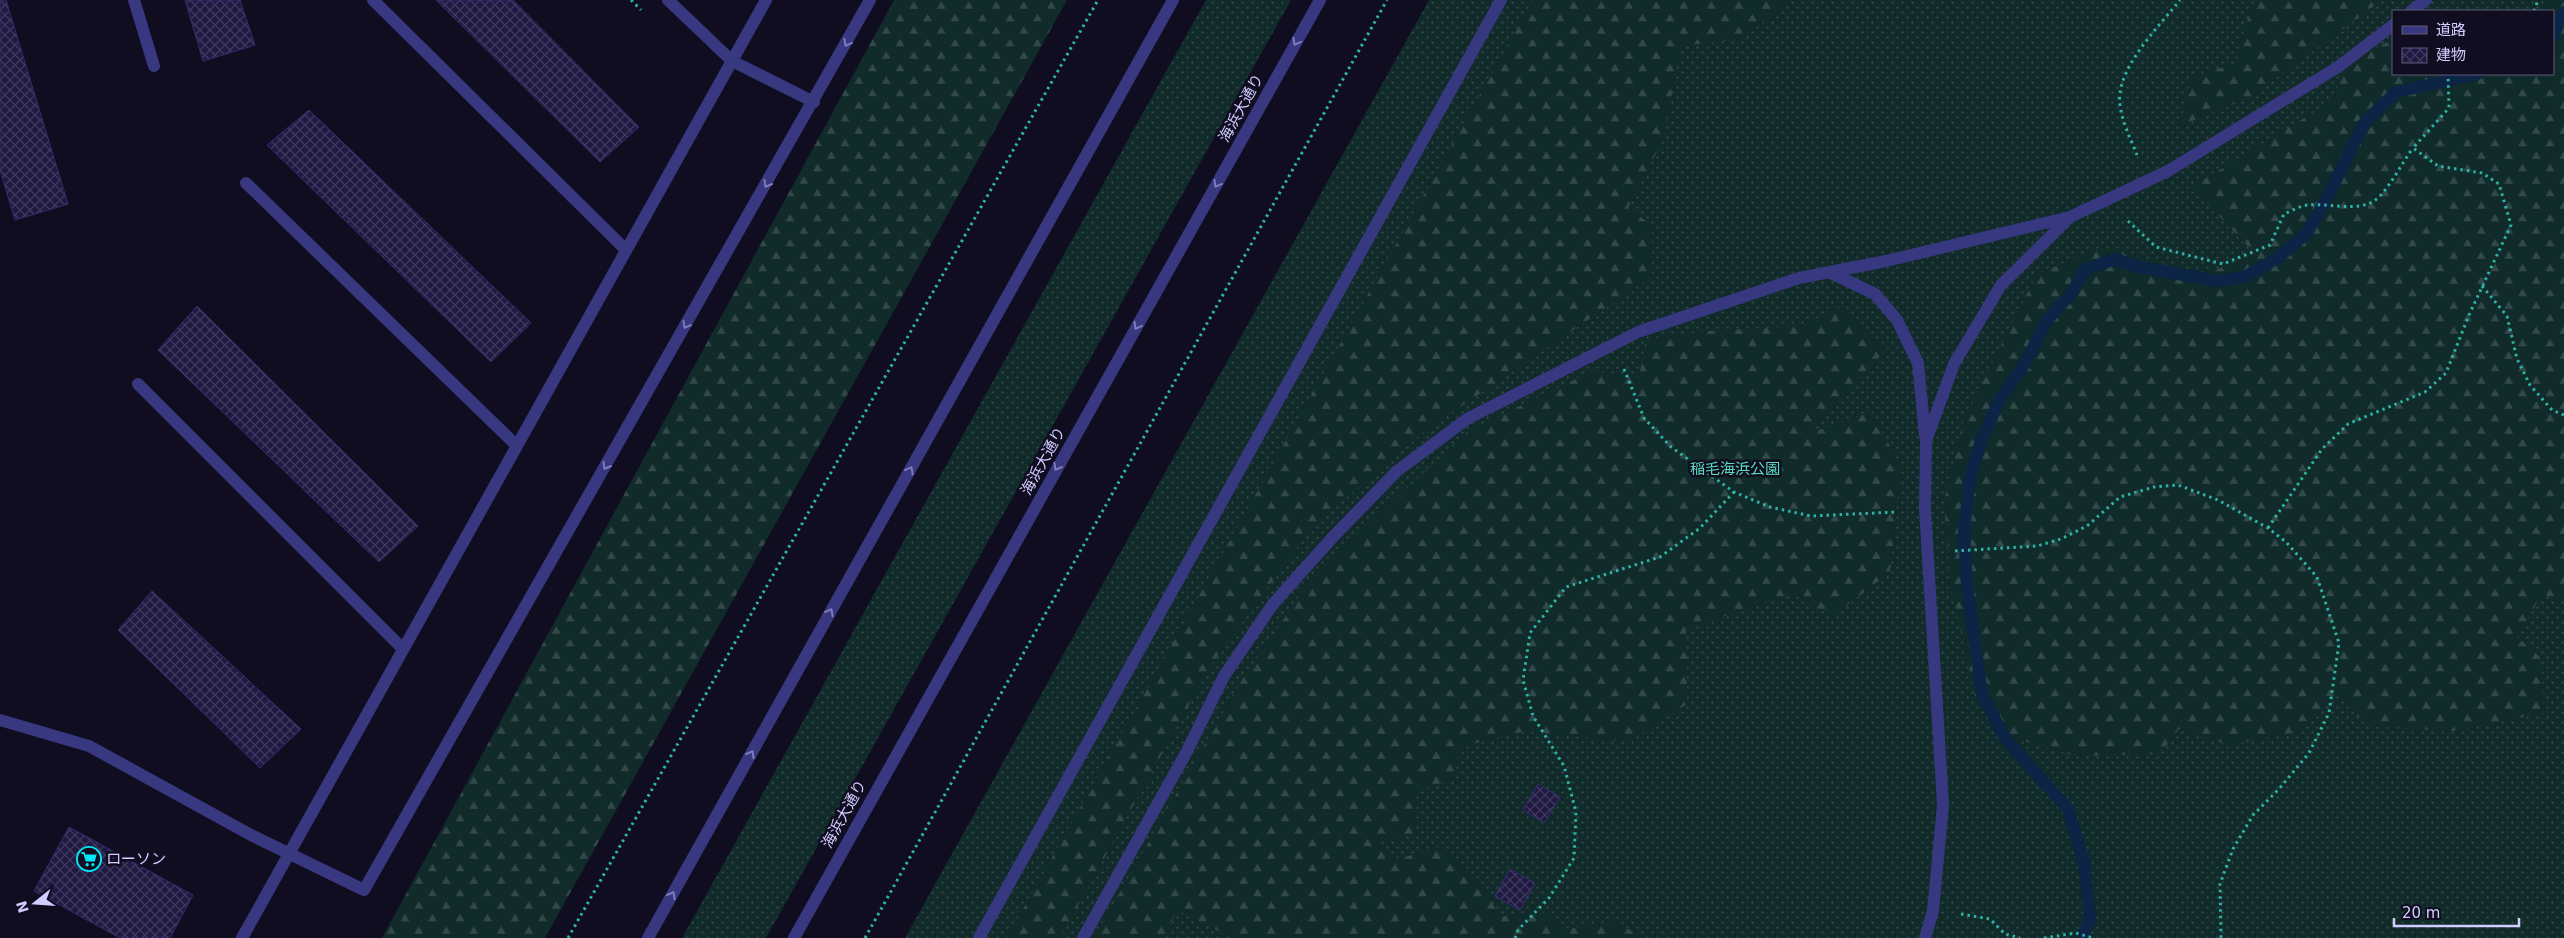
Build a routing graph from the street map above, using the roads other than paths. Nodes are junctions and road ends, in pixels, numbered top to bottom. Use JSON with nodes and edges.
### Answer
{"nodes":[{"id":1,"x":134,"y":0,"type":"edge"},
{"id":2,"x":373,"y":0,"type":"edge"},
{"id":3,"x":668,"y":0,"type":"edge"},
{"id":4,"x":766,"y":0,"type":"edge"},
{"id":5,"x":870,"y":0,"type":"edge"},
{"id":6,"x":1173,"y":0,"type":"edge"},
{"id":7,"x":1320,"y":0,"type":"edge"},
{"id":8,"x":1502,"y":0,"type":"edge"},
{"id":9,"x":2426,"y":0,"type":"edge"},
{"id":10,"x":2412,"y":10,"type":"edge"},
{"id":11,"x":2392,"y":26,"type":"edge"},
{"id":12,"x":732,"y":61,"type":"junction"},
{"id":13,"x":154,"y":66,"type":"dead end"},
{"id":14,"x":814,"y":102,"type":"junction"},
{"id":15,"x":246,"y":183,"type":"dead end"},
{"id":16,"x":2070,"y":218,"type":"junction"},
{"id":17,"x":626,"y":250,"type":"junction"},
{"id":18,"x":1829,"y":272,"type":"junction"},
{"id":19,"x":138,"y":384,"type":"dead end"},
{"id":20,"x":1926,"y":441,"type":"junction"},
{"id":21,"x":516,"y":446,"type":"junction"},
{"id":22,"x":403,"y":649,"type":"junction"},
{"id":23,"x":0,"y":720,"type":"edge"},
{"id":24,"x":289,"y":854,"type":"junction"},
{"id":25,"x":242,"y":938,"type":"edge"},
{"id":26,"x":648,"y":938,"type":"edge"},
{"id":27,"x":794,"y":938,"type":"edge"},
{"id":28,"x":979,"y":938,"type":"edge"},
{"id":29,"x":1083,"y":938,"type":"edge"},
{"id":30,"x":1925,"y":938,"type":"edge"}],
"edges":[{"from":1,"to":13,"type":"street"},
{"from":2,"to":17,"type":"street"},
{"from":3,"to":12,"type":"street"},
{"from":4,"to":12,"type":"street"},
{"from":5,"to":14,"type":"street","one_way":true},
{"from":26,"to":6,"type":"street","one_way":true},
{"from":7,"to":27,"type":"street","name":"海浜大通り","one_way":true},
{"from":8,"to":28,"type":"street"},
{"from":9,"to":10,"type":"street"},
{"from":11,"to":16,"type":"street"},
{"from":12,"to":14,"type":"street"},
{"from":12,"to":17,"type":"street"},
{"from":14,"to":24,"type":"street","one_way":true},
{"from":15,"to":21,"type":"street"},
{"from":16,"to":18,"type":"street"},
{"from":16,"to":20,"type":"street"},
{"from":17,"to":21,"type":"street"},
{"from":18,"to":20,"type":"street"},
{"from":18,"to":29,"type":"street"},
{"from":19,"to":22,"type":"street"},
{"from":20,"to":30,"type":"street"},
{"from":21,"to":22,"type":"street"},
{"from":22,"to":24,"type":"street"},
{"from":23,"to":24,"type":"street"},
{"from":24,"to":25,"type":"street"}]}
